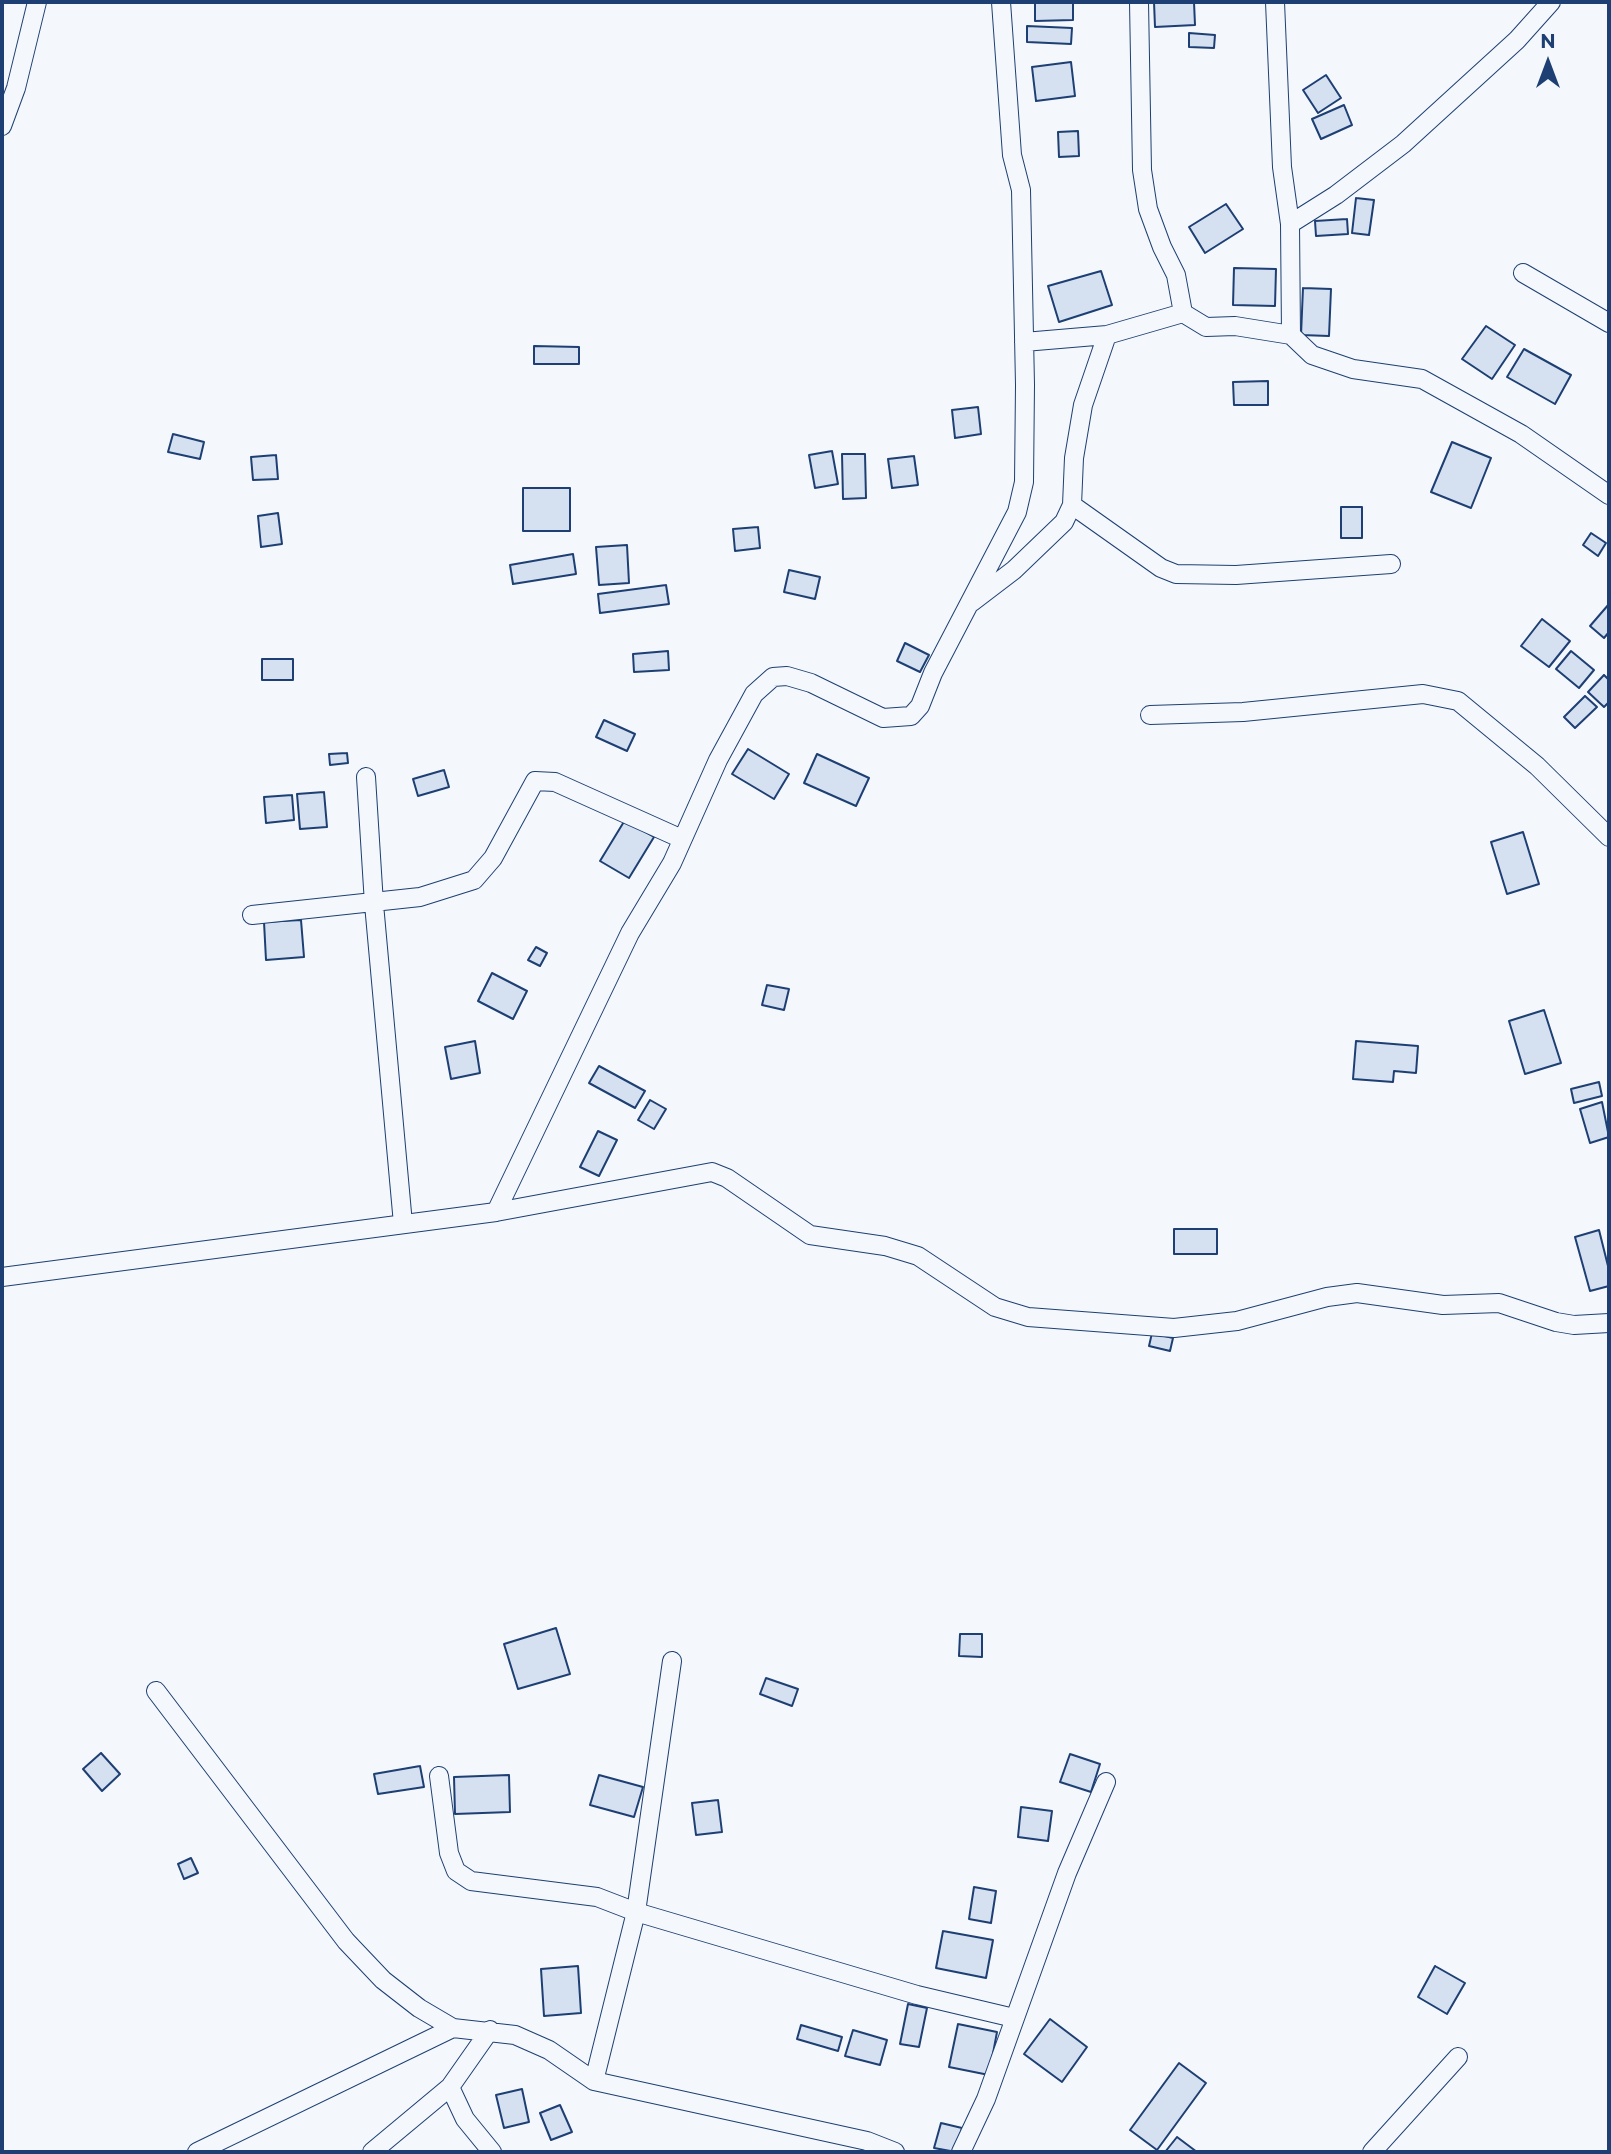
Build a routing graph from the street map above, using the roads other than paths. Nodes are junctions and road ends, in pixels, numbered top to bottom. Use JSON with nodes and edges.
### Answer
{"nodes":[{"id":1,"x":37,"y":2,"type":"edge"},
{"id":2,"x":1001,"y":2,"type":"edge"},
{"id":3,"x":1139,"y":2,"type":"edge"},
{"id":4,"x":1275,"y":2,"type":"edge"},
{"id":5,"x":1551,"y":2,"type":"edge"},
{"id":6,"x":2,"y":126,"type":"edge"},
{"id":7,"x":1290,"y":224,"type":"junction"},
{"id":8,"x":1523,"y":274,"type":"dead end"},
{"id":9,"x":1184,"y":313,"type":"junction"},
{"id":10,"x":1609,"y":323,"type":"edge"},
{"id":11,"x":1107,"y":335,"type":"junction"},
{"id":12,"x":1292,"y":335,"type":"junction"},
{"id":13,"x":1024,"y":342,"type":"junction"},
{"id":14,"x":1609,"y":495,"type":"edge"},
{"id":15,"x":1072,"y":505,"type":"junction"},
{"id":16,"x":1391,"y":564,"type":"dead end"},
{"id":17,"x":970,"y":604,"type":"junction"},
{"id":18,"x":1150,"y":715,"type":"dead end"},
{"id":19,"x":366,"y":777,"type":"dead end"},
{"id":20,"x":1609,"y":837,"type":"edge"},
{"id":21,"x":682,"y":839,"type":"junction"},
{"id":22,"x":374,"y":904,"type":"junction"},
{"id":23,"x":252,"y":915,"type":"dead end"},
{"id":24,"x":496,"y":1212,"type":"junction"},
{"id":25,"x":403,"y":1224,"type":"junction"},
{"id":26,"x":2,"y":1277,"type":"edge"},
{"id":27,"x":1609,"y":1323,"type":"edge"},
{"id":28,"x":672,"y":1661,"type":"dead end"},
{"id":29,"x":156,"y":1691,"type":"dead end"},
{"id":30,"x":439,"y":1776,"type":"dead end"},
{"id":31,"x":1106,"y":1782,"type":"dead end"},
{"id":32,"x":636,"y":1912,"type":"junction"},
{"id":33,"x":1014,"y":2018,"type":"junction"},
{"id":34,"x":453,"y":2028,"type":"junction"},
{"id":35,"x":490,"y":2030,"type":"junction"},
{"id":36,"x":1458,"y":2057,"type":"dead end"},
{"id":37,"x":594,"y":2081,"type":"junction"},
{"id":38,"x":450,"y":2087,"type":"junction"},
{"id":39,"x":197,"y":2152,"type":"edge"},
{"id":40,"x":372,"y":2152,"type":"edge"},
{"id":41,"x":492,"y":2152,"type":"edge"},
{"id":42,"x":895,"y":2152,"type":"edge"},
{"id":43,"x":961,"y":2152,"type":"edge"},
{"id":44,"x":1372,"y":2152,"type":"edge"}],
"edges":[{"from":1,"to":6,"type":"street"},
{"from":2,"to":13,"type":"street"},
{"from":3,"to":9,"type":"street"},
{"from":4,"to":7,"type":"street"},
{"from":5,"to":7,"type":"street"},
{"from":7,"to":12,"type":"street"},
{"from":8,"to":10,"type":"street"},
{"from":9,"to":11,"type":"street"},
{"from":9,"to":12,"type":"street"},
{"from":11,"to":13,"type":"street"},
{"from":11,"to":15,"type":"street"},
{"from":12,"to":14,"type":"street"},
{"from":13,"to":17,"type":"street"},
{"from":15,"to":16,"type":"street"},
{"from":15,"to":17,"type":"street"},
{"from":17,"to":21,"type":"street"},
{"from":18,"to":20,"type":"street"},
{"from":19,"to":22,"type":"street"},
{"from":21,"to":22,"type":"street"},
{"from":21,"to":24,"type":"street"},
{"from":22,"to":23,"type":"street"},
{"from":22,"to":25,"type":"street"},
{"from":24,"to":25,"type":"street"},
{"from":24,"to":27,"type":"street"},
{"from":25,"to":26,"type":"street"},
{"from":28,"to":32,"type":"street"},
{"from":29,"to":34,"type":"street"},
{"from":30,"to":32,"type":"street"},
{"from":31,"to":33,"type":"street"},
{"from":32,"to":33,"type":"street"},
{"from":32,"to":37,"type":"street"},
{"from":33,"to":43,"type":"street"},
{"from":34,"to":35,"type":"street"},
{"from":34,"to":39,"type":"street"},
{"from":35,"to":37,"type":"street"},
{"from":35,"to":38,"type":"street"},
{"from":36,"to":44,"type":"street"},
{"from":37,"to":42,"type":"street"},
{"from":38,"to":40,"type":"street"},
{"from":38,"to":41,"type":"street"}]}
